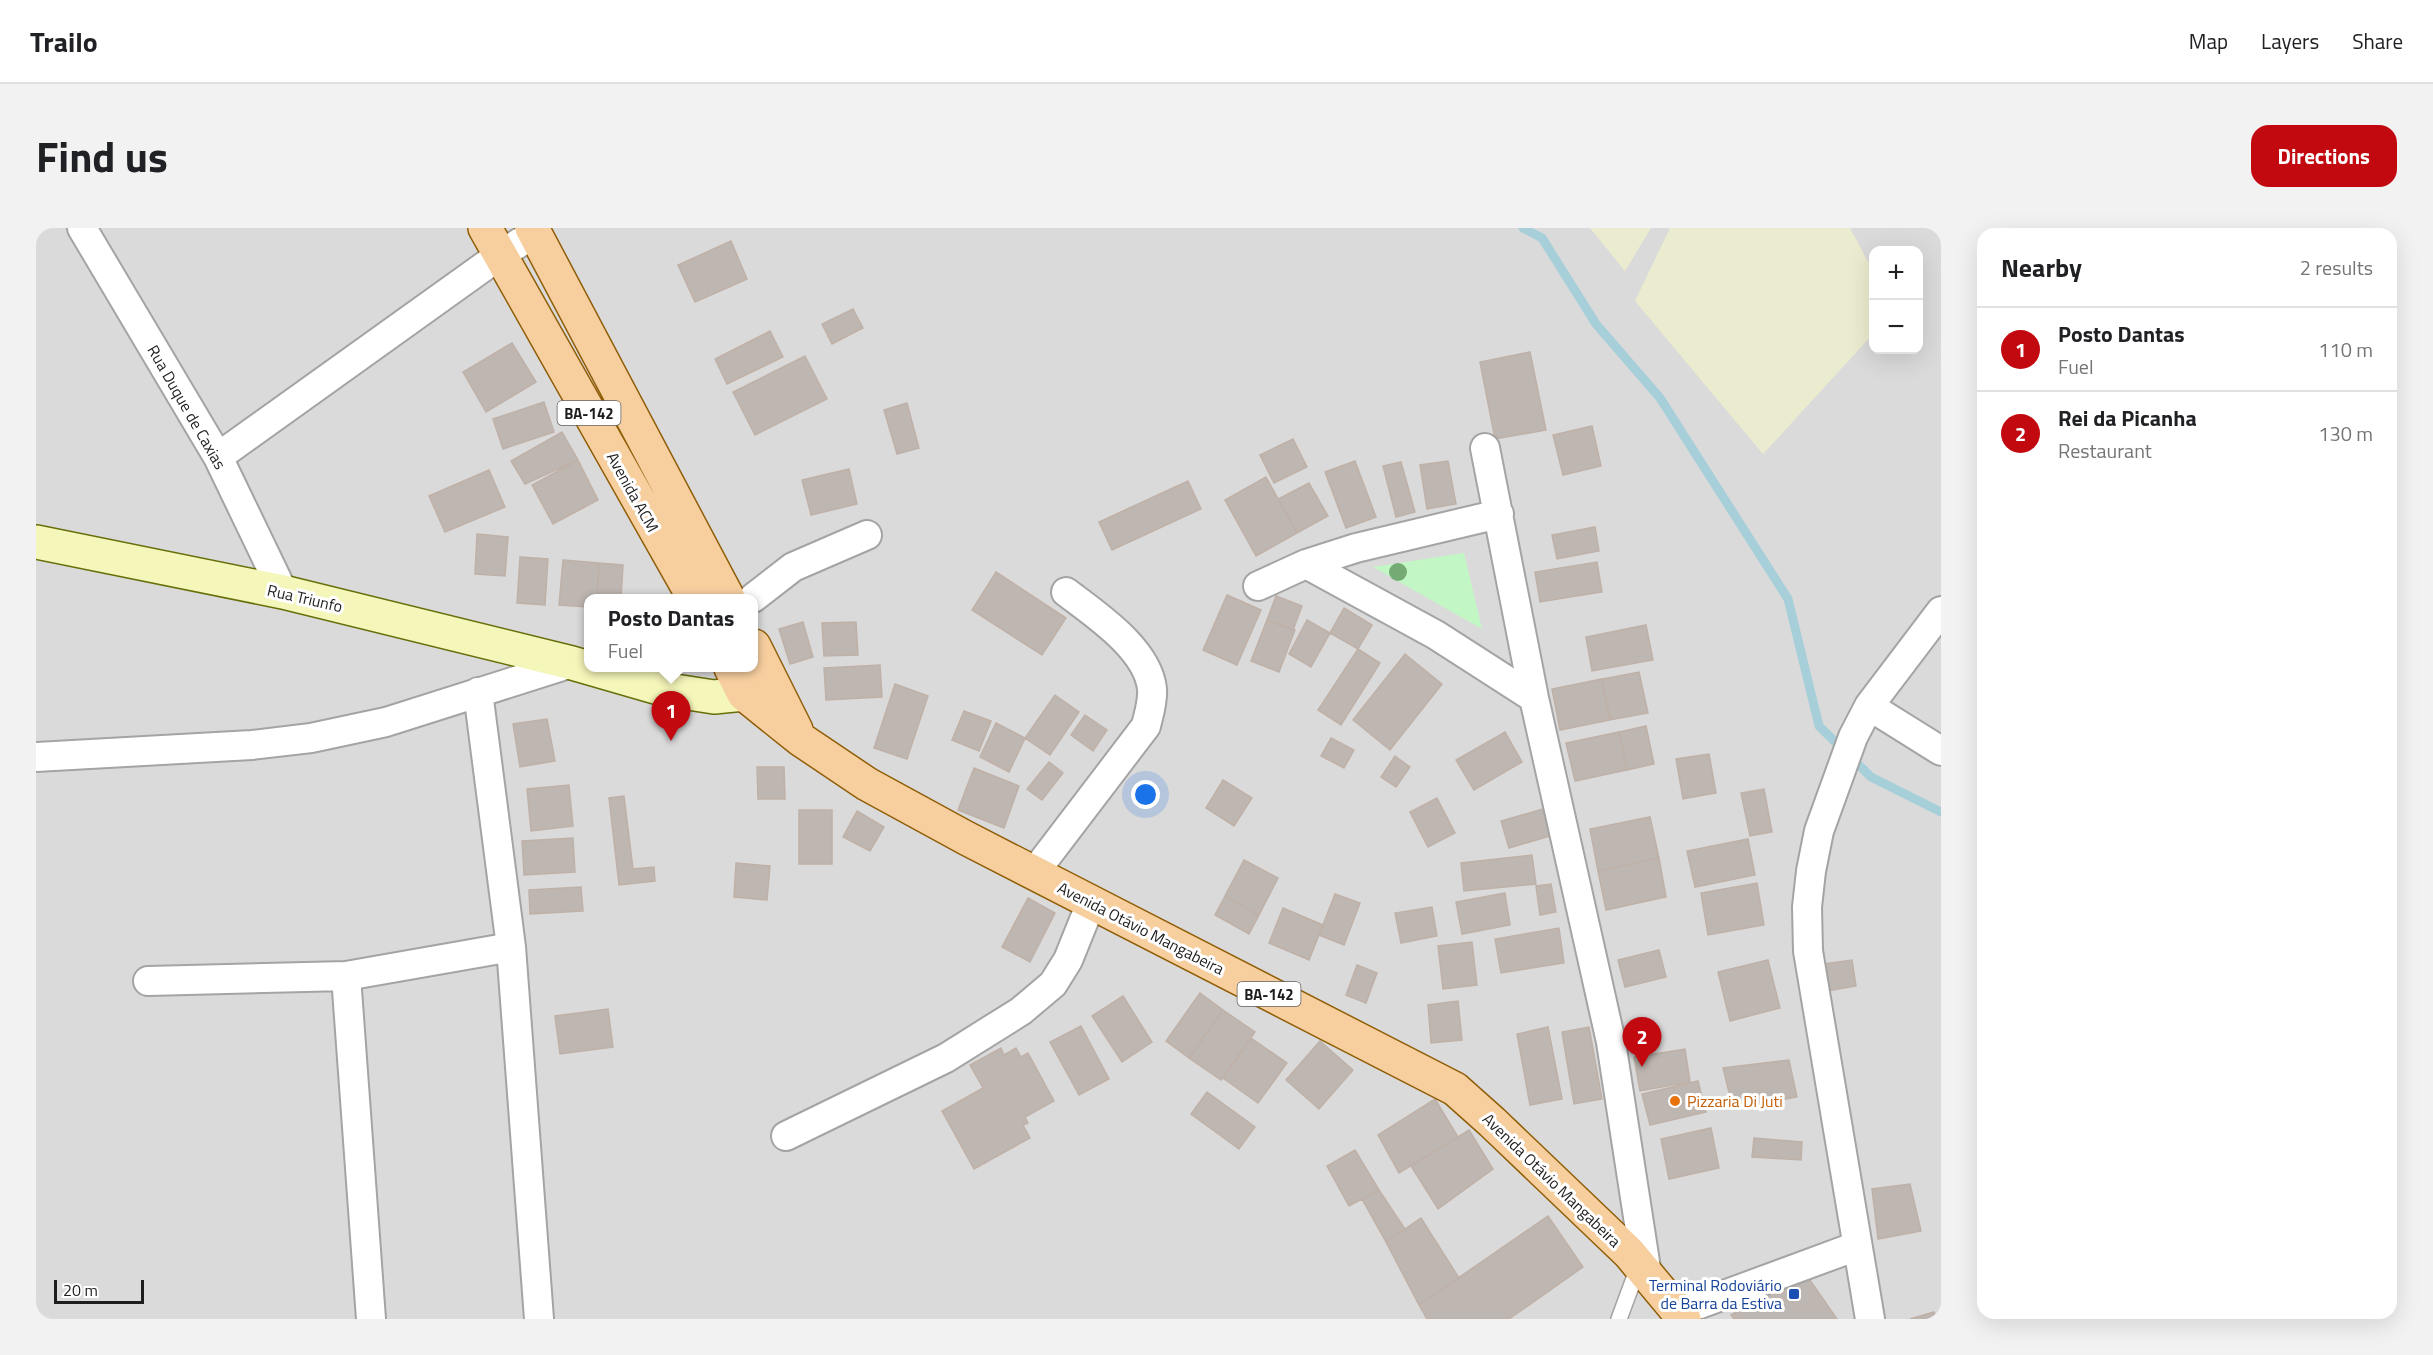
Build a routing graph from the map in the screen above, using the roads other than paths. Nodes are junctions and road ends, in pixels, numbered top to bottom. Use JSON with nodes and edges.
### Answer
{"nodes":[{"id":1,"x":82,"y":228,"type":"edge"},
{"id":2,"x":534,"y":230,"type":"edge"},
{"id":3,"x":492,"y":242,"type":"edge"},
{"id":4,"x":1485,"y":448,"type":"dead end"},
{"id":5,"x":218,"y":457,"type":"junction"},
{"id":6,"x":1499,"y":514,"type":"junction"},
{"id":7,"x":867,"y":535,"type":"dead end"},
{"id":8,"x":36,"y":542,"type":"edge"},
{"id":9,"x":1306,"y":564,"type":"junction"},
{"id":10,"x":1258,"y":586,"type":"dead end"},
{"id":11,"x":283,"y":592,"type":"junction"},
{"id":12,"x":1066,"y":592,"type":"dead end"},
{"id":13,"x":692,"y":594,"type":"edge"},
{"id":14,"x":726,"y":594,"type":"edge"},
{"id":15,"x":758,"y":594,"type":"edge"},
{"id":16,"x":1941,"y":611,"type":"edge"},
{"id":17,"x":572,"y":663,"type":"junction"},
{"id":18,"x":584,"y":666,"type":"edge"},
{"id":19,"x":603,"y":672,"type":"edge"},
{"id":20,"x":681,"y":672,"type":"edge"},
{"id":21,"x":748,"y":680,"type":"edge"},
{"id":22,"x":662,"y":689,"type":"junction"},
{"id":23,"x":478,"y":692,"type":"junction"},
{"id":24,"x":1534,"y":698,"type":"junction"},
{"id":25,"x":1869,"y":706,"type":"junction"},
{"id":26,"x":1941,"y":751,"type":"edge"},
{"id":27,"x":36,"y":757,"type":"edge"},
{"id":28,"x":1034,"y":873,"type":"junction"},
{"id":29,"x":1091,"y":903,"type":"junction"},
{"id":30,"x":511,"y":948,"type":"junction"},
{"id":31,"x":346,"y":976,"type":"junction"},
{"id":32,"x":148,"y":981,"type":"dead end"},
{"id":33,"x":786,"y":1136,"type":"dead end"},
{"id":34,"x":1857,"y":1246,"type":"junction"},
{"id":35,"x":1643,"y":1270,"type":"junction"},
{"id":36,"x":1681,"y":1315,"type":"edge"},
{"id":37,"x":371,"y":1319,"type":"edge"},
{"id":38,"x":539,"y":1319,"type":"edge"},
{"id":39,"x":1618,"y":1319,"type":"edge"},
{"id":40,"x":1870,"y":1319,"type":"edge"}],
"edges":[{"from":1,"to":5,"type":"street","name":"Rua Duque de Caxias"},
{"from":2,"to":3,"type":"street"},
{"from":2,"to":14,"type":"main road","name":"Avenida ACM","number":"BA-142"},
{"from":3,"to":5,"type":"street"},
{"from":3,"to":13,"type":"main road","name":"Avenida ACM","number":"BA-142"},
{"from":4,"to":6,"type":"street"},
{"from":5,"to":11,"type":"street","name":"Rua Duque de Caxias"},
{"from":6,"to":9,"type":"street"},
{"from":6,"to":24,"type":"street"},
{"from":7,"to":15,"type":"street"},
{"from":8,"to":11,"type":"main road","name":"Rua Triunfo"},
{"from":9,"to":10,"type":"street"},
{"from":9,"to":24,"type":"street"},
{"from":11,"to":17,"type":"main road","name":"Rua Triunfo"},
{"from":12,"to":28,"type":"street"},
{"from":16,"to":25,"type":"street"},
{"from":17,"to":18,"type":"main road"},
{"from":17,"to":23,"type":"street"},
{"from":19,"to":22,"type":"main road"},
{"from":20,"to":22,"type":"main road"},
{"from":21,"to":22,"type":"main road"},
{"from":21,"to":28,"type":"main road","name":"Avenida Otávio Mangabeira","number":"BA-142"},
{"from":23,"to":27,"type":"street"},
{"from":23,"to":30,"type":"street"},
{"from":24,"to":35,"type":"street"},
{"from":25,"to":26,"type":"street"},
{"from":25,"to":34,"type":"street"},
{"from":28,"to":29,"type":"main road","name":"Avenida Otávio Mangabeira","number":"BA-142"},
{"from":29,"to":33,"type":"street"},
{"from":29,"to":35,"type":"main road","name":"Avenida Otávio Mangabeira","number":"BA-142"},
{"from":30,"to":31,"type":"street"},
{"from":30,"to":38,"type":"street"},
{"from":31,"to":32,"type":"street"},
{"from":31,"to":37,"type":"street"},
{"from":34,"to":36,"type":"street"},
{"from":34,"to":40,"type":"street"},
{"from":35,"to":36,"type":"main road","name":"Avenida Otávio Mangabeira","number":"BA-142"},
{"from":35,"to":39,"type":"lane"}]}
